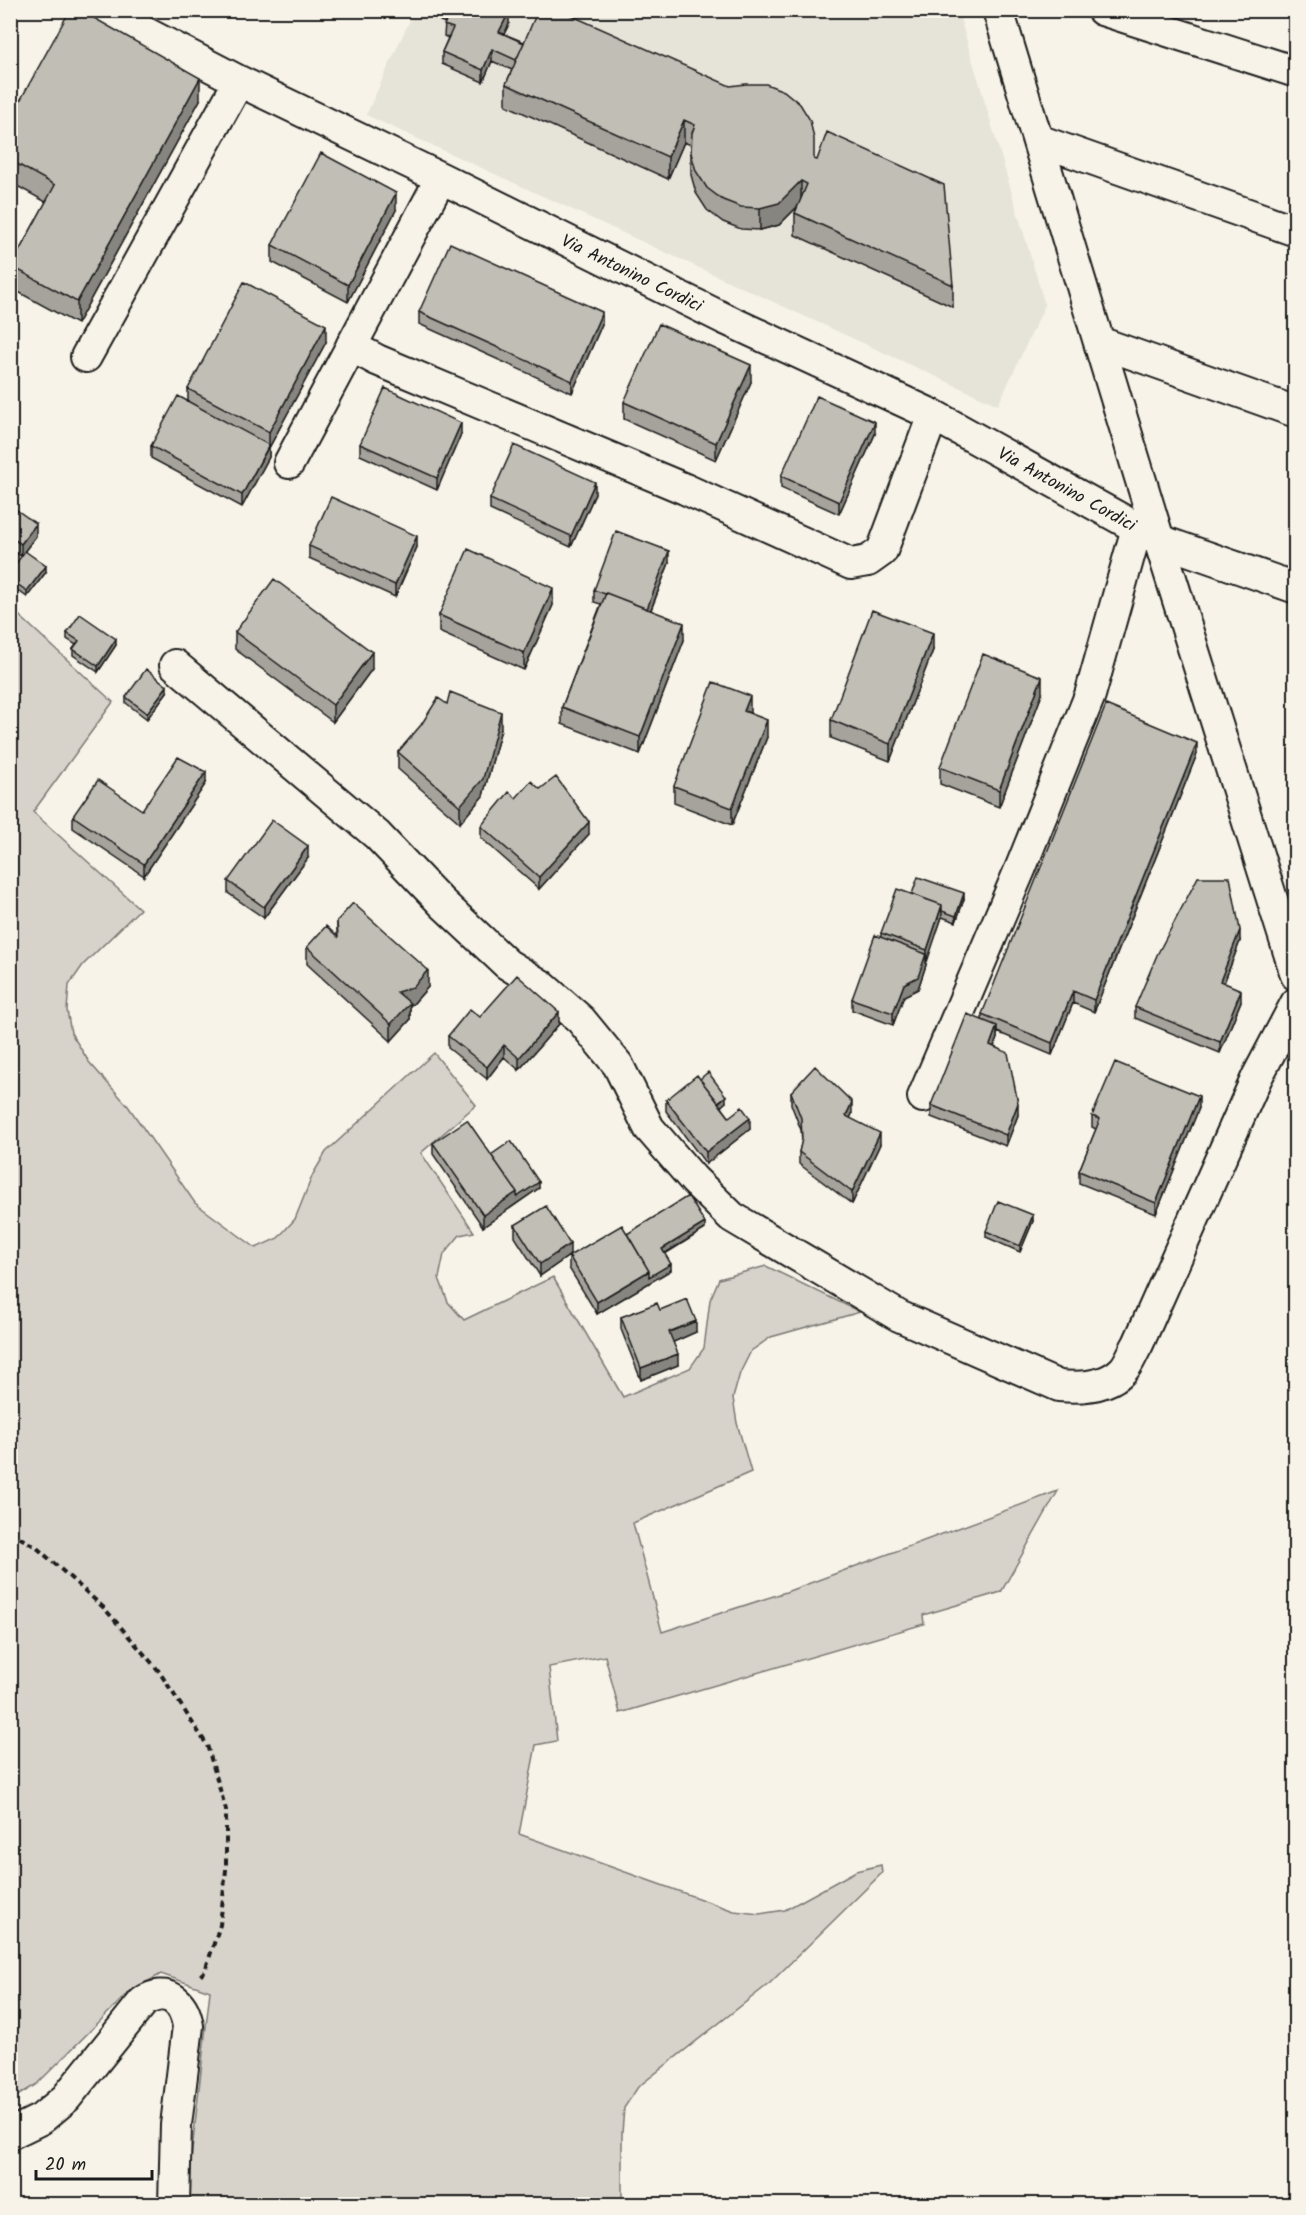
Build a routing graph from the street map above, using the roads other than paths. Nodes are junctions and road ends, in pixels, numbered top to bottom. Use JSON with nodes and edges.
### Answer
{"nodes":[{"id":1,"x":102,"y":10,"type":"edge"},
{"id":2,"x":998,"y":10,"type":"edge"},
{"id":3,"x":1102,"y":10,"type":"edge"},
{"id":4,"x":1296,"y":72,"type":"edge"},
{"id":5,"x":239,"y":81,"type":"junction"},
{"id":6,"x":1038,"y":140,"type":"junction"},
{"id":7,"x":441,"y":178,"type":"junction"},
{"id":8,"x":1296,"y":231,"type":"edge"},
{"id":9,"x":1099,"y":342,"type":"junction"},
{"id":10,"x":351,"y":346,"type":"junction"},
{"id":11,"x":86,"y":357,"type":"dead end"},
{"id":12,"x":1296,"y":412,"type":"edge"},
{"id":13,"x":933,"y":416,"type":"junction"},
{"id":14,"x":289,"y":463,"type":"dead end"},
{"id":15,"x":1148,"y":534,"type":"junction"},
{"id":16,"x":1296,"y":588,"type":"edge"},
{"id":17,"x":175,"y":665,"type":"dead end"},
{"id":18,"x":1296,"y":975,"type":"edge"},
{"id":19,"x":1296,"y":1003,"type":"edge"},
{"id":20,"x":923,"y":1097,"type":"dead end"},
{"id":21,"x":10,"y":2134,"type":"edge"},
{"id":22,"x":174,"y":2205,"type":"edge"}],
"edges":[{"from":1,"to":5,"type":"street","name":"Via Antonino Cordici"},
{"from":2,"to":6,"type":"street"},
{"from":3,"to":4,"type":"street"},
{"from":5,"to":7,"type":"street","name":"Via Antonino Cordici"},
{"from":5,"to":11,"type":"street"},
{"from":6,"to":8,"type":"street"},
{"from":6,"to":9,"type":"street"},
{"from":7,"to":10,"type":"street"},
{"from":7,"to":13,"type":"street","name":"Via Antonino Cordici"},
{"from":9,"to":12,"type":"street"},
{"from":9,"to":15,"type":"street"},
{"from":10,"to":13,"type":"street"},
{"from":10,"to":14,"type":"street"},
{"from":13,"to":15,"type":"street","name":"Via Antonino Cordici"},
{"from":15,"to":16,"type":"street","name":"Via Antonino Cordici"},
{"from":15,"to":18,"type":"street"},
{"from":15,"to":20,"type":"street"},
{"from":17,"to":19,"type":"street"},
{"from":21,"to":22,"type":"street"}]}
